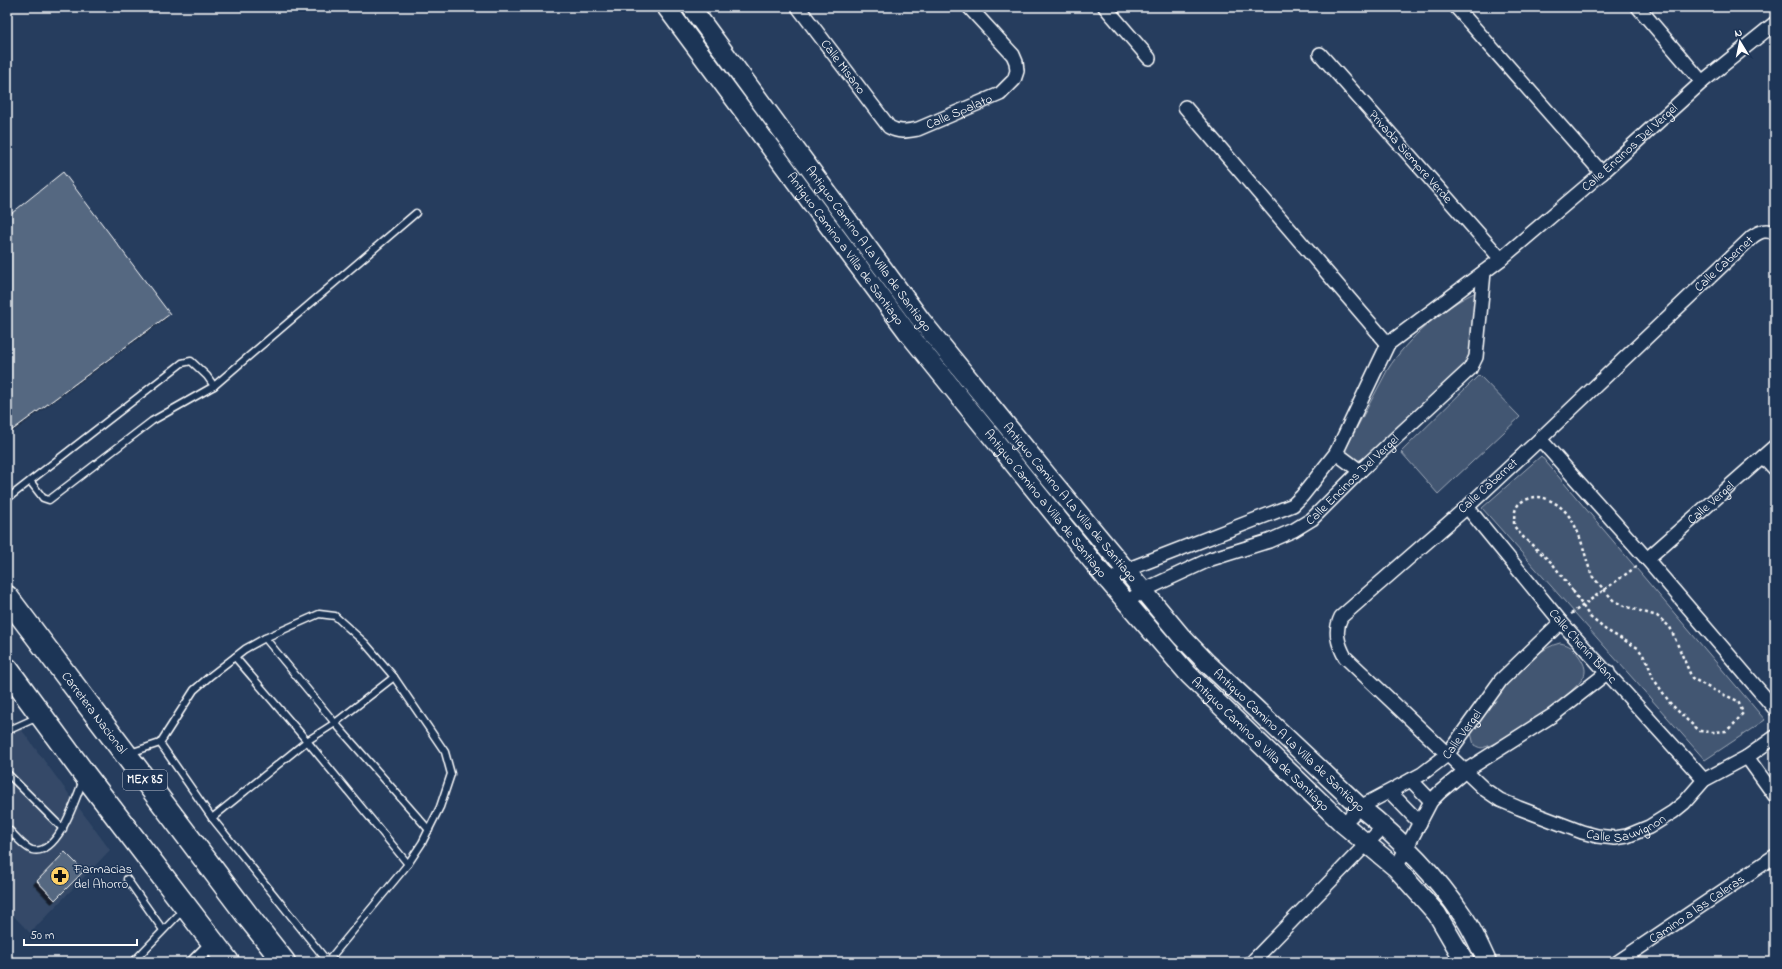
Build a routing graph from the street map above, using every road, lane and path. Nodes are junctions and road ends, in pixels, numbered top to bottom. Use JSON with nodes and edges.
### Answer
{"nodes":[{"id":1,"x":666,"y":7,"type":"edge"},
{"id":2,"x":691,"y":7,"type":"edge"},
{"id":3,"x":798,"y":7,"type":"edge"},
{"id":4,"x":969,"y":7,"type":"edge"},
{"id":5,"x":1104,"y":7,"type":"edge"},
{"id":6,"x":1456,"y":7,"type":"edge"},
{"id":7,"x":1638,"y":7,"type":"edge"},
{"id":8,"x":1775,"y":23,"type":"edge"},
{"id":9,"x":1320,"y":54,"type":"dead end"},
{"id":10,"x":1149,"y":58,"type":"dead end"},
{"id":11,"x":1702,"y":82,"type":"junction"},
{"id":12,"x":1185,"y":107,"type":"dead end"},
{"id":13,"x":889,"y":127,"type":"joint"},
{"id":14,"x":1602,"y":173,"type":"junction"},
{"id":15,"x":416,"y":213,"type":"dead end"},
{"id":16,"x":1771,"y":231,"type":"edge"},
{"id":17,"x":1501,"y":259,"type":"junction"},
{"id":18,"x":1484,"y":272,"type":"junction"},
{"id":19,"x":1388,"y":344,"type":"junction"},
{"id":20,"x":214,"y":386,"type":"junction"},
{"id":21,"x":1540,"y":440,"type":"junction"},
{"id":22,"x":1775,"y":446,"type":"edge"},
{"id":23,"x":1336,"y":453,"type":"junction"},
{"id":24,"x":1764,"y":457,"type":"junction"},
{"id":25,"x":1775,"y":469,"type":"edge"},
{"id":26,"x":1360,"y":471,"type":"junction"},
{"id":27,"x":30,"y":481,"type":"junction"},
{"id":28,"x":7,"y":499,"type":"edge"},
{"id":29,"x":1467,"y":506,"type":"junction"},
{"id":30,"x":1647,"y":559,"type":"junction"},
{"id":31,"x":1126,"y":570,"type":"junction"},
{"id":32,"x":1109,"y":582,"type":"junction"},
{"id":33,"x":1144,"y":590,"type":"junction"},
{"id":34,"x":7,"y":597,"type":"edge"},
{"id":35,"x":1127,"y":602,"type":"junction"},
{"id":36,"x":1590,"y":617,"type":"joint"},
{"id":37,"x":1561,"y":622,"type":"junction"},
{"id":38,"x":265,"y":638,"type":"junction"},
{"id":39,"x":235,"y":657,"type":"junction"},
{"id":40,"x":7,"y":669,"type":"edge"},
{"id":41,"x":1608,"y":672,"type":"junction"},
{"id":42,"x":394,"y":678,"type":"junction"},
{"id":43,"x":1775,"y":709,"type":"edge"},
{"id":44,"x":41,"y":716,"type":"junction"},
{"id":45,"x":335,"y":723,"type":"junction"},
{"id":46,"x":7,"y":731,"type":"edge"},
{"id":47,"x":1775,"y":737,"type":"edge"},
{"id":48,"x":307,"y":741,"type":"junction"},
{"id":49,"x":160,"y":742,"type":"junction"},
{"id":50,"x":125,"y":754,"type":"junction"},
{"id":51,"x":1447,"y":754,"type":"junction"},
{"id":52,"x":1747,"y":757,"type":"junction"},
{"id":53,"x":1465,"y":771,"type":"junction"},
{"id":54,"x":7,"y":773,"type":"edge"},
{"id":55,"x":85,"y":776,"type":"junction"},
{"id":56,"x":1411,"y":780,"type":"junction"},
{"id":57,"x":1704,"y":780,"type":"junction"},
{"id":58,"x":1390,"y":792,"type":"junction"},
{"id":59,"x":1775,"y":796,"type":"edge"},
{"id":60,"x":1431,"y":801,"type":"junction"},
{"id":61,"x":1360,"y":807,"type":"junction"},
{"id":62,"x":212,"y":818,"type":"junction"},
{"id":63,"x":1420,"y":823,"type":"junction"},
{"id":64,"x":1343,"y":824,"type":"junction"},
{"id":65,"x":1384,"y":826,"type":"junction"},
{"id":66,"x":7,"y":828,"type":"edge"},
{"id":67,"x":63,"y":829,"type":"junction"},
{"id":68,"x":429,"y":830,"type":"junction"},
{"id":69,"x":1367,"y":844,"type":"junction"},
{"id":70,"x":1406,"y":847,"type":"junction"},
{"id":71,"x":1775,"y":856,"type":"edge"},
{"id":72,"x":408,"y":864,"type":"junction"},
{"id":73,"x":1396,"y":868,"type":"junction"},
{"id":74,"x":127,"y":879,"type":"dead end"},
{"id":75,"x":186,"y":907,"type":"junction"},
{"id":76,"x":163,"y":930,"type":"junction"},
{"id":77,"x":213,"y":943,"type":"junction"},
{"id":78,"x":328,"y":961,"type":"edge"},
{"id":79,"x":133,"y":962,"type":"edge"},
{"id":80,"x":194,"y":962,"type":"edge"},
{"id":81,"x":228,"y":962,"type":"edge"},
{"id":82,"x":284,"y":962,"type":"edge"},
{"id":83,"x":1252,"y":962,"type":"edge"},
{"id":84,"x":1465,"y":962,"type":"edge"},
{"id":85,"x":1487,"y":962,"type":"edge"},
{"id":86,"x":1618,"y":962,"type":"edge"}],
"edges":[{"from":1,"to":32,"type":"street","name":"Antiguo Camino a Villa de Santiago"},
{"from":2,"to":31,"type":"street","name":"Antiguo Camino A La Villa de Santiago"},
{"from":3,"to":13,"type":"street","name":"Calle Misano"},
{"from":4,"to":13,"type":"street","name":"Calle Spalato"},
{"from":5,"to":10,"type":"street"},
{"from":6,"to":14,"type":"street"},
{"from":7,"to":11,"type":"street"},
{"from":8,"to":11,"type":"street","name":"Calle Encinos Del Vergel"},
{"from":9,"to":17,"type":"street","name":"Privada Siempre Verde"},
{"from":11,"to":14,"type":"street","name":"Calle Encinos Del Vergel"},
{"from":12,"to":19,"type":"street"},
{"from":14,"to":17,"type":"street","name":"Calle Encinos Del Vergel"},
{"from":15,"to":20,"type":"lane"},
{"from":16,"to":21,"type":"street","name":"Calle Cabernet"},
{"from":17,"to":18,"type":"street","name":"Calle Encinos Del Vergel"},
{"from":18,"to":19,"type":"street","name":"Calle Encinos Del Vergel"},
{"from":18,"to":26,"type":"street","name":"Calle Encinos Del Vergel"},
{"from":19,"to":23,"type":"street","name":"Calle Encinos Del Vergel"},
{"from":20,"to":27,"type":"lane"},
{"from":20,"to":27,"type":"lane"},
{"from":21,"to":29,"type":"street","name":"Calle Cabernet"},
{"from":21,"to":30,"type":"street"},
{"from":22,"to":24,"type":"street","name":"Calle Vergel"},
{"from":23,"to":26,"type":"street"},
{"from":23,"to":31,"type":"street","name":"Calle Encinos Del Vergel"},
{"from":24,"to":25,"type":"street"},
{"from":24,"to":30,"type":"street","name":"Calle Vergel"},
{"from":26,"to":33,"type":"street","name":"Calle Encinos Del Vergel"},
{"from":27,"to":28,"type":"lane"},
{"from":29,"to":37,"type":"street","name":"Calle Chenin Blanc"},
{"from":29,"to":51,"type":"street","name":"Calle Cabernet"},
{"from":30,"to":37,"type":"path"},
{"from":30,"to":43,"type":"street"},
{"from":31,"to":32,"type":"street","name":"Calle Encinos Del Vergel"},
{"from":31,"to":33,"type":"street","name":"Antiguo Camino A La Villa de Santiago"},
{"from":32,"to":35,"type":"street","name":"Antiguo Camino a Villa de Santiago"},
{"from":33,"to":35,"type":"street","name":"Calle Encinos Del Vergel"},
{"from":33,"to":61,"type":"street","name":"Antiguo Camino A La Villa de Santiago"},
{"from":34,"to":50,"type":"highway","name":"Carretera Nacional","number":"MEX 85"},
{"from":35,"to":64,"type":"street","name":"Antiguo Camino a Villa de Santiago"},
{"from":36,"to":36,"type":"path","bridge":true},
{"from":37,"to":41,"type":"street","name":"Calle Chenin Blanc"},
{"from":37,"to":51,"type":"street","name":"Calle Vergel"},
{"from":38,"to":39,"type":"lane"},
{"from":38,"to":42,"type":"lane"},
{"from":38,"to":45,"type":"lane"},
{"from":39,"to":48,"type":"lane"},
{"from":39,"to":49,"type":"lane"},
{"from":40,"to":44,"type":"highway"},
{"from":41,"to":53,"type":"street","name":"Calle Vergel"},
{"from":41,"to":57,"type":"street","name":"Calle Chenin Blanc"},
{"from":42,"to":45,"type":"lane"},
{"from":42,"to":68,"type":"lane"},
{"from":44,"to":46,"type":"lane"},
{"from":44,"to":55,"type":"highway"},
{"from":45,"to":48,"type":"lane"},
{"from":45,"to":68,"type":"lane"},
{"from":47,"to":52,"type":"street","name":"Calle Sauvignon"},
{"from":48,"to":62,"type":"lane"},
{"from":48,"to":72,"type":"lane"},
{"from":49,"to":50,"type":"lane"},
{"from":49,"to":62,"type":"lane"},
{"from":50,"to":82,"type":"highway","name":"Carretera Nacional","number":"MEX 85"},
{"from":51,"to":53,"type":"street","name":"Calle Sauvignon"},
{"from":51,"to":56,"type":"street","name":"Calle Vergel"},
{"from":52,"to":57,"type":"street","name":"Calle Sauvignon"},
{"from":52,"to":59,"type":"street"},
{"from":53,"to":57,"type":"street","name":"Calle Sauvignon"},
{"from":53,"to":60,"type":"street","name":"Calle Vergel"},
{"from":54,"to":67,"type":"lane"},
{"from":55,"to":67,"type":"lane"},
{"from":55,"to":75,"type":"highway"},
{"from":56,"to":58,"type":"street","name":"Calle Vergel"},
{"from":56,"to":60,"type":"street"},
{"from":58,"to":61,"type":"street","name":"Calle Vergel"},
{"from":58,"to":63,"type":"street"},
{"from":60,"to":63,"type":"street","name":"Calle Vergel"},
{"from":61,"to":64,"type":"street","name":"Calle Vergel"},
{"from":61,"to":65,"type":"street","name":"Antiguo Camino A La Villa de Santiago"},
{"from":62,"to":78,"type":"lane"},
{"from":63,"to":70,"type":"street","name":"Calle Vergel"},
{"from":64,"to":69,"type":"street","name":"Antiguo Camino a Villa de Santiago"},
{"from":65,"to":69,"type":"street"},
{"from":65,"to":70,"type":"street","name":"Antiguo Camino A La Villa de Santiago"},
{"from":66,"to":67,"type":"lane"},
{"from":68,"to":72,"type":"lane"},
{"from":69,"to":73,"type":"street","name":"Antiguo Camino a Villa de Santiago"},
{"from":69,"to":83,"type":"street"},
{"from":70,"to":73,"type":"street","name":"Calle Vergel"},
{"from":70,"to":85,"type":"street","name":"Antiguo Camino A La Villa de Santiago"},
{"from":71,"to":86,"type":"street","name":"Camino a las Caleras"},
{"from":72,"to":78,"type":"lane"},
{"from":73,"to":84,"type":"street","name":"Antiguo Camino a Villa de Santiago"},
{"from":74,"to":76,"type":"lane"},
{"from":75,"to":76,"type":"lane"},
{"from":75,"to":77,"type":"highway"},
{"from":76,"to":79,"type":"lane"},
{"from":77,"to":80,"type":"street"},
{"from":77,"to":81,"type":"highway"}]}
